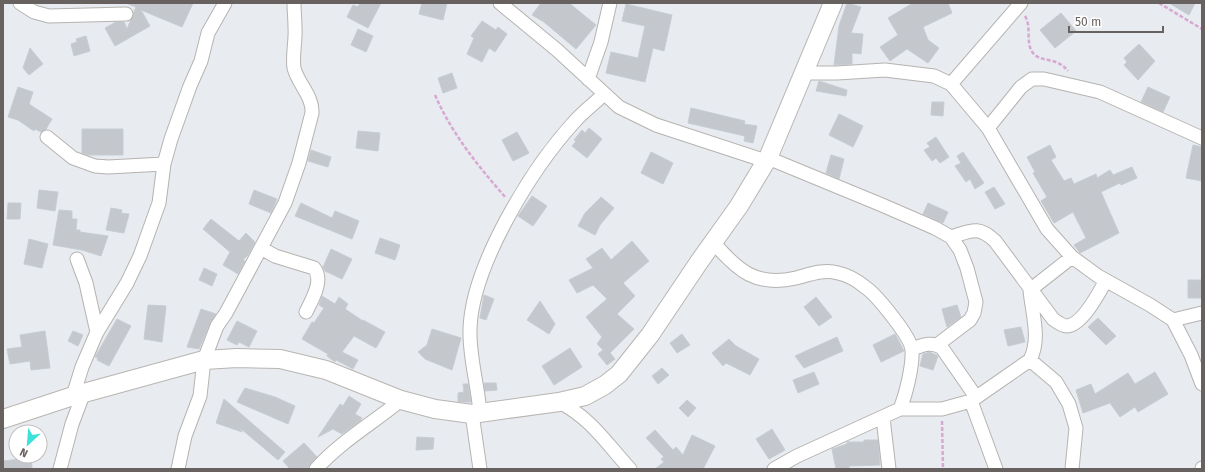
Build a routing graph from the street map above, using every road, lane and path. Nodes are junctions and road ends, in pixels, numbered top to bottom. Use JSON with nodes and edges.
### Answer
{"nodes":[{"id":1,"x":20,"y":3,"type":"edge"},
{"id":2,"x":225,"y":3,"type":"edge"},
{"id":3,"x":294,"y":3,"type":"edge"},
{"id":4,"x":500,"y":3,"type":"edge"},
{"id":5,"x":610,"y":3,"type":"edge"},
{"id":6,"x":833,"y":3,"type":"edge"},
{"id":7,"x":1159,"y":3,"type":"edge"},
{"id":8,"x":1020,"y":4,"type":"edge"},
{"id":9,"x":126,"y":14,"type":"dead end"},
{"id":10,"x":1202,"y":29,"type":"edge"},
{"id":11,"x":804,"y":73,"type":"junction"},
{"id":12,"x":588,"y":79,"type":"junction"},
{"id":13,"x":952,"y":84,"type":"junction"},
{"id":14,"x":1080,"y":87,"type":"junction"},
{"id":15,"x":436,"y":94,"type":"dead end"},
{"id":16,"x":604,"y":94,"type":"junction"},
{"id":17,"x":988,"y":128,"type":"junction"},
{"id":18,"x":46,"y":137,"type":"dead end"},
{"id":19,"x":1202,"y":138,"type":"edge"},
{"id":20,"x":767,"y":160,"type":"junction"},
{"id":21,"x":164,"y":164,"type":"junction"},
{"id":22,"x":514,"y":207,"type":"junction"},
{"id":23,"x":951,"y":237,"type":"junction"},
{"id":24,"x":713,"y":242,"type":"junction"},
{"id":25,"x":260,"y":248,"type":"junction"},
{"id":26,"x":1072,"y":257,"type":"junction"},
{"id":27,"x":77,"y":259,"type":"dead end"},
{"id":28,"x":1105,"y":282,"type":"junction"},
{"id":29,"x":1030,"y":290,"type":"junction"},
{"id":30,"x":306,"y":312,"type":"dead end"},
{"id":31,"x":1202,"y":313,"type":"edge"},
{"id":32,"x":1173,"y":320,"type":"junction"},
{"id":33,"x":97,"y":332,"type":"junction"},
{"id":34,"x":937,"y":345,"type":"junction"},
{"id":35,"x":912,"y":349,"type":"junction"},
{"id":36,"x":204,"y":360,"type":"junction"},
{"id":37,"x":1030,"y":360,"type":"junction"},
{"id":38,"x":1202,"y":384,"type":"edge"},
{"id":39,"x":78,"y":394,"type":"junction"},
{"id":40,"x":973,"y":399,"type":"junction"},
{"id":41,"x":402,"y":400,"type":"junction"},
{"id":42,"x":559,"y":402,"type":"junction"},
{"id":43,"x":900,"y":409,"type":"junction"},
{"id":44,"x":942,"y":409,"type":"junction"},
{"id":45,"x":476,"y":413,"type":"junction"},
{"id":46,"x":883,"y":418,"type":"junction"},
{"id":47,"x":3,"y":419,"type":"edge"},
{"id":48,"x":60,"y":469,"type":"edge"},
{"id":49,"x":178,"y":469,"type":"edge"},
{"id":50,"x":316,"y":469,"type":"edge"},
{"id":51,"x":480,"y":469,"type":"edge"},
{"id":52,"x":630,"y":469,"type":"edge"},
{"id":53,"x":774,"y":469,"type":"edge"},
{"id":54,"x":889,"y":469,"type":"edge"},
{"id":55,"x":943,"y":469,"type":"edge"},
{"id":56,"x":996,"y":469,"type":"edge"},
{"id":57,"x":1072,"y":469,"type":"edge"}],
"edges":[{"from":1,"to":9,"type":"street"},
{"from":2,"to":21,"type":"street"},
{"from":3,"to":25,"type":"street"},
{"from":4,"to":12,"type":"street"},
{"from":5,"to":12,"type":"street"},
{"from":6,"to":11,"type":"street"},
{"from":7,"to":10,"type":"path"},
{"from":8,"to":13,"type":"street"},
{"from":8,"to":14,"type":"path"},
{"from":11,"to":13,"type":"street"},
{"from":11,"to":20,"type":"street"},
{"from":12,"to":16,"type":"street"},
{"from":13,"to":17,"type":"street"},
{"from":14,"to":17,"type":"street"},
{"from":14,"to":19,"type":"street"},
{"from":15,"to":22,"type":"path"},
{"from":16,"to":20,"type":"street"},
{"from":16,"to":22,"type":"street"},
{"from":17,"to":26,"type":"street"},
{"from":18,"to":21,"type":"street"},
{"from":20,"to":23,"type":"street"},
{"from":20,"to":24,"type":"street"},
{"from":21,"to":33,"type":"street"},
{"from":22,"to":45,"type":"street"},
{"from":23,"to":29,"type":"street"},
{"from":23,"to":34,"type":"street"},
{"from":24,"to":35,"type":"street"},
{"from":24,"to":42,"type":"street"},
{"from":25,"to":30,"type":"street"},
{"from":25,"to":36,"type":"street"},
{"from":26,"to":28,"type":"street"},
{"from":26,"to":29,"type":"street"},
{"from":27,"to":33,"type":"street"},
{"from":28,"to":29,"type":"street"},
{"from":28,"to":32,"type":"street"},
{"from":29,"to":37,"type":"street"},
{"from":31,"to":32,"type":"street"},
{"from":32,"to":38,"type":"street"},
{"from":33,"to":39,"type":"street"},
{"from":34,"to":35,"type":"street"},
{"from":34,"to":40,"type":"street"},
{"from":35,"to":43,"type":"street"},
{"from":36,"to":39,"type":"street"},
{"from":36,"to":41,"type":"street"},
{"from":36,"to":49,"type":"street"},
{"from":37,"to":40,"type":"street"},
{"from":37,"to":57,"type":"street"},
{"from":39,"to":47,"type":"street"},
{"from":39,"to":48,"type":"street"},
{"from":40,"to":44,"type":"street"},
{"from":40,"to":56,"type":"street"},
{"from":41,"to":45,"type":"street"},
{"from":41,"to":50,"type":"street"},
{"from":42,"to":45,"type":"street"},
{"from":42,"to":52,"type":"street"},
{"from":43,"to":44,"type":"street"},
{"from":43,"to":46,"type":"street"},
{"from":44,"to":55,"type":"path"},
{"from":45,"to":51,"type":"street"},
{"from":46,"to":53,"type":"street"},
{"from":46,"to":54,"type":"street"}]}
